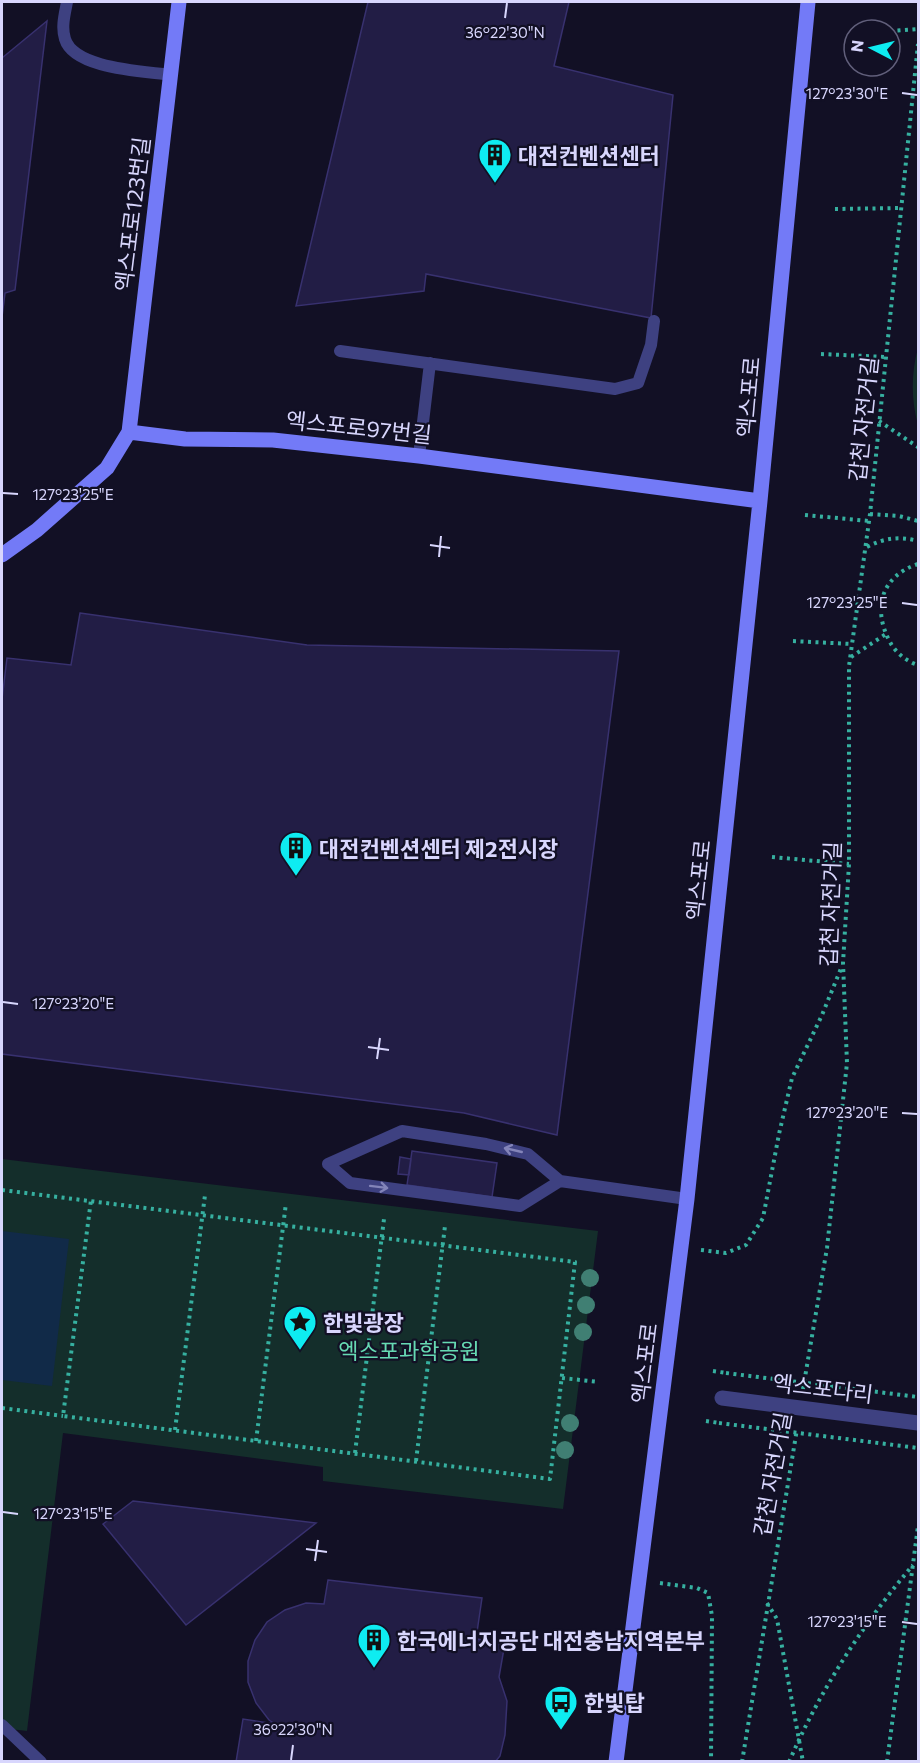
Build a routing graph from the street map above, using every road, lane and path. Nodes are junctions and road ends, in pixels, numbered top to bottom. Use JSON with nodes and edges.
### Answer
{"nodes":[{"id":1,"x":66,"y":2,"type":"edge"},
{"id":2,"x":179,"y":2,"type":"edge"},
{"id":3,"x":808,"y":2,"type":"edge"},
{"id":4,"x":918,"y":29,"type":"edge"},
{"id":5,"x":902,"y":30,"type":"edge"},
{"id":6,"x":918,"y":44,"type":"edge"},
{"id":7,"x":171,"y":75,"type":"junction"},
{"id":8,"x":901,"y":208,"type":"junction"},
{"id":9,"x":835,"y":209,"type":"dead end"},
{"id":10,"x":654,"y":321,"type":"dead end"},
{"id":11,"x":340,"y":351,"type":"dead end"},
{"id":12,"x":821,"y":354,"type":"dead end"},
{"id":13,"x":886,"y":357,"type":"junction"},
{"id":14,"x":430,"y":363,"type":"junction"},
{"id":15,"x":879,"y":420,"type":"junction"},
{"id":16,"x":129,"y":432,"type":"junction"},
{"id":17,"x":918,"y":447,"type":"edge"},
{"id":18,"x":419,"y":456,"type":"junction"},
{"id":19,"x":760,"y":501,"type":"junction"},
{"id":20,"x":870,"y":514,"type":"junction"},
{"id":21,"x":805,"y":515,"type":"dead end"},
{"id":22,"x":869,"y":521,"type":"junction"},
{"id":23,"x":918,"y":521,"type":"edge"},
{"id":24,"x":918,"y":541,"type":"edge"},
{"id":25,"x":866,"y":548,"type":"junction"},
{"id":26,"x":2,"y":555,"type":"edge"},
{"id":27,"x":918,"y":564,"type":"edge"},
{"id":28,"x":886,"y":634,"type":"junction"},
{"id":29,"x":793,"y":641,"type":"dead end"},
{"id":30,"x":852,"y":645,"type":"junction"},
{"id":31,"x":850,"y":657,"type":"junction"},
{"id":32,"x":918,"y":665,"type":"edge"},
{"id":33,"x":772,"y":857,"type":"dead end"},
{"id":34,"x":849,"y":864,"type":"junction"},
{"id":35,"x":843,"y":963,"type":"junction"},
{"id":36,"x":560,"y":1181,"type":"junction"},
{"id":37,"x":2,"y":1190,"type":"edge"},
{"id":38,"x":205,"y":1195,"type":"dead end"},
{"id":39,"x":687,"y":1199,"type":"junction"},
{"id":40,"x":91,"y":1200,"type":"junction"},
{"id":41,"x":286,"y":1203,"type":"dead end"},
{"id":42,"x":202,"y":1215,"type":"junction"},
{"id":43,"x":384,"y":1219,"type":"dead end"},
{"id":44,"x":283,"y":1225,"type":"junction"},
{"id":45,"x":445,"y":1226,"type":"dead end"},
{"id":46,"x":381,"y":1238,"type":"junction"},
{"id":47,"x":442,"y":1245,"type":"junction"},
{"id":48,"x":726,"y":1253,"type":"dead end"},
{"id":49,"x":713,"y":1371,"type":"dead end"},
{"id":50,"x":562,"y":1378,"type":"junction"},
{"id":51,"x":599,"y":1382,"type":"dead end"},
{"id":52,"x":802,"y":1397,"type":"dead end"},
{"id":53,"x":918,"y":1397,"type":"edge"},
{"id":54,"x":722,"y":1398,"type":"dead end"},
{"id":55,"x":2,"y":1408,"type":"edge"},
{"id":56,"x":63,"y":1416,"type":"junction"},
{"id":57,"x":798,"y":1420,"type":"dead end"},
{"id":58,"x":706,"y":1421,"type":"dead end"},
{"id":59,"x":918,"y":1423,"type":"edge"},
{"id":60,"x":175,"y":1430,"type":"junction"},
{"id":61,"x":256,"y":1441,"type":"junction"},
{"id":62,"x":918,"y":1448,"type":"edge"},
{"id":63,"x":355,"y":1453,"type":"junction"},
{"id":64,"x":416,"y":1461,"type":"junction"},
{"id":65,"x":918,"y":1526,"type":"edge"},
{"id":66,"x":913,"y":1565,"type":"junction"},
{"id":67,"x":683,"y":1587,"type":"dead end"},
{"id":68,"x":767,"y":1603,"type":"junction"},
{"id":69,"x":2,"y":1725,"type":"edge"},
{"id":70,"x":799,"y":1738,"type":"junction"},
{"id":71,"x":41,"y":1761,"type":"edge"},
{"id":72,"x":616,"y":1761,"type":"edge"},
{"id":73,"x":711,"y":1761,"type":"edge"},
{"id":74,"x":742,"y":1761,"type":"edge"},
{"id":75,"x":789,"y":1761,"type":"edge"},
{"id":76,"x":803,"y":1761,"type":"edge"},
{"id":77,"x":887,"y":1761,"type":"edge"}],
"edges":[{"from":1,"to":7,"type":"lane"},
{"from":2,"to":7,"type":"main road","name":"엑스포로123번길"},
{"from":3,"to":19,"type":"main road","name":"엑스포로"},
{"from":4,"to":5,"type":"path"},
{"from":6,"to":8,"type":"path","name":"갑천 자전거길"},
{"from":7,"to":16,"type":"main road","name":"엑스포로123번길"},
{"from":8,"to":9,"type":"path"},
{"from":8,"to":13,"type":"path","name":"갑천 자전거길"},
{"from":10,"to":14,"type":"lane"},
{"from":11,"to":14,"type":"lane"},
{"from":12,"to":13,"type":"path"},
{"from":13,"to":15,"type":"path","name":"갑천 자전거길"},
{"from":14,"to":18,"type":"lane"},
{"from":15,"to":17,"type":"path"},
{"from":15,"to":20,"type":"path","name":"갑천 자전거길"},
{"from":16,"to":18,"type":"main road","name":"엑스포로97번길"},
{"from":16,"to":26,"type":"main road"},
{"from":18,"to":19,"type":"main road","name":"엑스포로97번길"},
{"from":19,"to":39,"type":"main road","name":"엑스포로"},
{"from":20,"to":22,"type":"path","name":"갑천 자전거길"},
{"from":20,"to":23,"type":"path"},
{"from":21,"to":22,"type":"path"},
{"from":22,"to":25,"type":"path","name":"갑천 자전거길"},
{"from":24,"to":25,"type":"path"},
{"from":25,"to":30,"type":"path","name":"갑천 자전거길"},
{"from":27,"to":28,"type":"path"},
{"from":28,"to":31,"type":"path"},
{"from":28,"to":32,"type":"path"},
{"from":29,"to":30,"type":"path"},
{"from":30,"to":31,"type":"path","name":"갑천 자전거길"},
{"from":31,"to":34,"type":"path","name":"갑천 자전거길"},
{"from":33,"to":34,"type":"path"},
{"from":34,"to":35,"type":"path","name":"갑천 자전거길"},
{"from":35,"to":48,"type":"path"},
{"from":35,"to":52,"type":"path","name":"갑천 자전거길"},
{"from":36,"to":36,"type":"lane","one_way":true},
{"from":36,"to":39,"type":"lane"},
{"from":37,"to":40,"type":"path"},
{"from":38,"to":42,"type":"path"},
{"from":39,"to":72,"type":"main road","name":"엑스포로"},
{"from":40,"to":42,"type":"path"},
{"from":40,"to":56,"type":"path"},
{"from":41,"to":44,"type":"path"},
{"from":42,"to":44,"type":"path"},
{"from":42,"to":60,"type":"path"},
{"from":43,"to":46,"type":"path"},
{"from":44,"to":46,"type":"path"},
{"from":44,"to":61,"type":"path"},
{"from":45,"to":47,"type":"path"},
{"from":46,"to":47,"type":"path"},
{"from":46,"to":63,"type":"path"},
{"from":47,"to":50,"type":"path"},
{"from":47,"to":64,"type":"path"},
{"from":49,"to":53,"type":"path","bridge":true},
{"from":50,"to":51,"type":"path"},
{"from":50,"to":64,"type":"path"},
{"from":54,"to":59,"type":"street","name":"엑스포다리","bridge":true},
{"from":55,"to":56,"type":"path"},
{"from":56,"to":60,"type":"path"},
{"from":57,"to":68,"type":"path","name":"갑천 자전거길"},
{"from":58,"to":62,"type":"path","bridge":true},
{"from":60,"to":61,"type":"path"},
{"from":61,"to":63,"type":"path"},
{"from":63,"to":64,"type":"path"},
{"from":65,"to":66,"type":"path"},
{"from":66,"to":70,"type":"path"},
{"from":66,"to":77,"type":"path"},
{"from":67,"to":73,"type":"path"},
{"from":68,"to":70,"type":"path"},
{"from":68,"to":74,"type":"path","name":"갑천 자전거길"},
{"from":69,"to":71,"type":"lane"},
{"from":70,"to":75,"type":"path"},
{"from":70,"to":76,"type":"path"}]}
